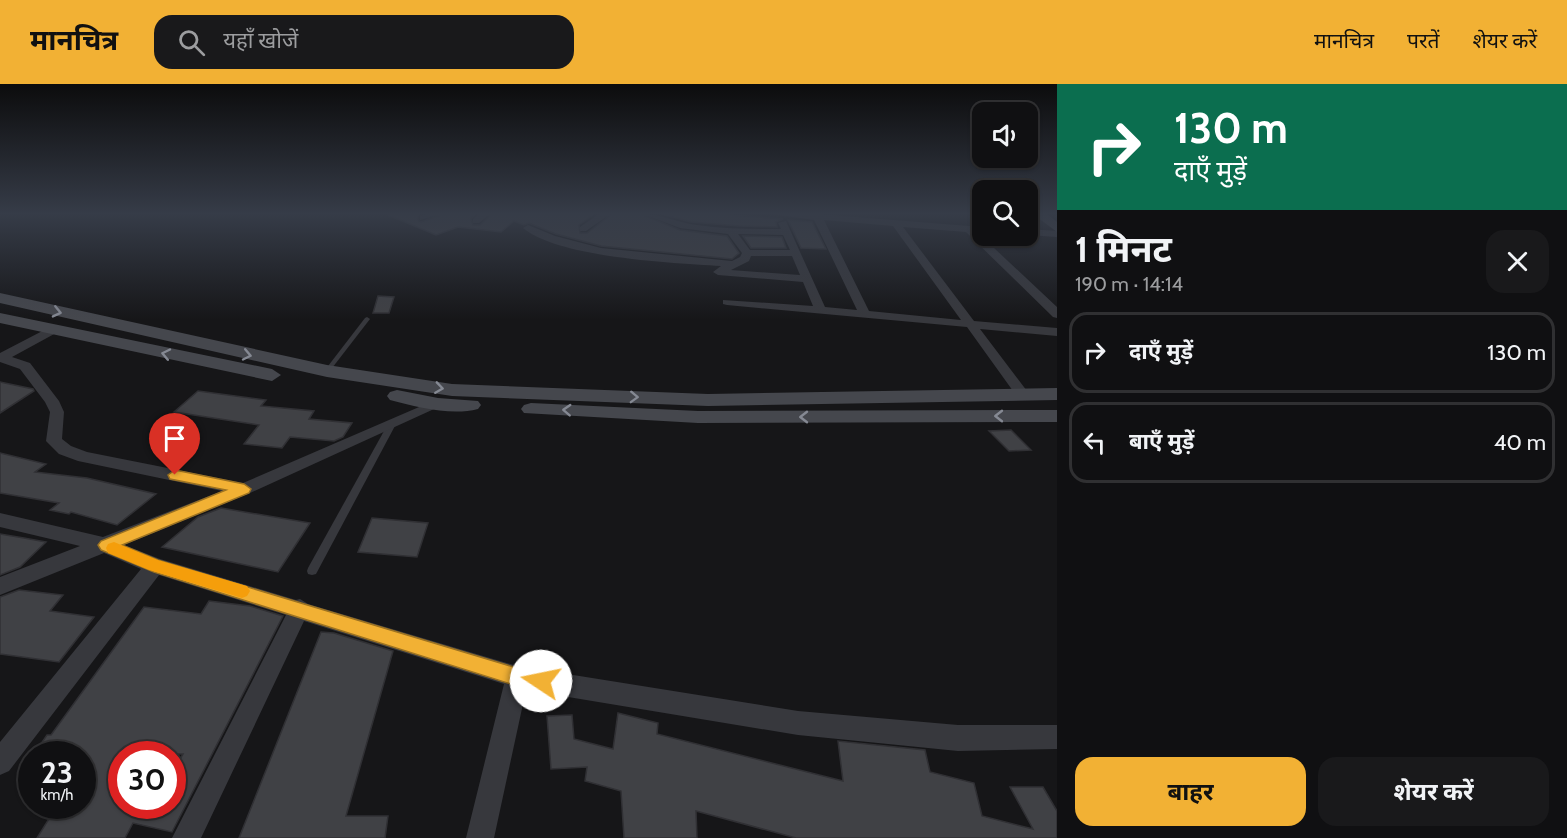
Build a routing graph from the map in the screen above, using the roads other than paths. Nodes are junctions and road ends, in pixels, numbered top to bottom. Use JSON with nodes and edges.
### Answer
{"nodes":[{"id":1,"x":594,"y":249,"type":"edge"},
{"id":2,"x":744,"y":249,"type":"edge"},
{"id":3,"x":795,"y":249,"type":"edge"},
{"id":4,"x":833,"y":249,"type":"edge"},
{"id":5,"x":916,"y":249,"type":"edge"},
{"id":6,"x":990,"y":249,"type":"edge"},
{"id":7,"x":747,"y":253,"type":"junction"},
{"id":8,"x":796,"y":253,"type":"junction"},
{"id":9,"x":729,"y":264,"type":"junction"},
{"id":10,"x":806,"y":279,"type":"junction"},
{"id":11,"x":0,"y":298,"type":"edge"},
{"id":12,"x":727,"y":302,"type":"dead end"},
{"id":13,"x":821,"y":310,"type":"junction"},
{"id":14,"x":865,"y":315,"type":"junction"},
{"id":15,"x":1057,"y":315,"type":"edge"},
{"id":16,"x":0,"y":318,"type":"edge"},
{"id":17,"x":367,"y":319,"type":"dead end"},
{"id":18,"x":972,"y":325,"type":"junction"},
{"id":19,"x":52,"y":330,"type":"junction"},
{"id":20,"x":1057,"y":332,"type":"edge"},
{"id":21,"x":0,"y":358,"type":"edge"},
{"id":22,"x":327,"y":371,"type":"junction"},
{"id":23,"x":1057,"y":394,"type":"edge"},
{"id":24,"x":1023,"y":395,"type":"junction"},
{"id":25,"x":438,"y":404,"type":"junction"},
{"id":26,"x":1057,"y":416,"type":"edge"},
{"id":27,"x":392,"y":424,"type":"junction"},
{"id":28,"x":244,"y":489,"type":"junction"},
{"id":29,"x":0,"y":520,"type":"edge"},
{"id":30,"x":106,"y":545,"type":"junction"},
{"id":31,"x":154,"y":566,"type":"junction"},
{"id":32,"x":312,"y":570,"type":"dead end"},
{"id":33,"x":0,"y":586,"type":"edge"},
{"id":34,"x":300,"y":608,"type":"junction"},
{"id":35,"x":517,"y":677,"type":"junction"},
{"id":36,"x":1057,"y":737,"type":"edge"},
{"id":37,"x":0,"y":762,"type":"edge"},
{"id":38,"x":186,"y":838,"type":"edge"},
{"id":39,"x":480,"y":838,"type":"edge"}],
"edges":[{"from":1,"to":9,"type":"street"},
{"from":2,"to":7,"type":"street"},
{"from":3,"to":8,"type":"street"},
{"from":4,"to":14,"type":"street"},
{"from":5,"to":18,"type":"street"},
{"from":6,"to":15,"type":"street"},
{"from":7,"to":8,"type":"street"},
{"from":7,"to":9,"type":"street"},
{"from":8,"to":10,"type":"street"},
{"from":9,"to":10,"type":"street"},
{"from":10,"to":13,"type":"street"},
{"from":11,"to":22,"type":"main road","one_way":true},
{"from":12,"to":13,"type":"street"},
{"from":13,"to":14,"type":"street"},
{"from":14,"to":18,"type":"street"},
{"from":16,"to":19,"type":"main road"},
{"from":17,"to":22,"type":"lane"},
{"from":18,"to":20,"type":"street"},
{"from":18,"to":24,"type":"street"},
{"from":19,"to":21,"type":"street"},
{"from":25,"to":19,"type":"main road","one_way":true},
{"from":21,"to":28,"type":"street"},
{"from":22,"to":24,"type":"main road","one_way":true},
{"from":23,"to":24,"type":"main road"},
{"from":26,"to":25,"type":"main road","one_way":true},
{"from":25,"to":27,"type":"street"},
{"from":27,"to":28,"type":"street"},
{"from":27,"to":32,"type":"lane"},
{"from":28,"to":30,"type":"street"},
{"from":29,"to":30,"type":"street"},
{"from":30,"to":31,"type":"street"},
{"from":30,"to":33,"type":"street"},
{"from":31,"to":34,"type":"street"},
{"from":31,"to":37,"type":"street"},
{"from":34,"to":35,"type":"street"},
{"from":34,"to":38,"type":"street"},
{"from":35,"to":36,"type":"street"},
{"from":35,"to":39,"type":"street"}]}
